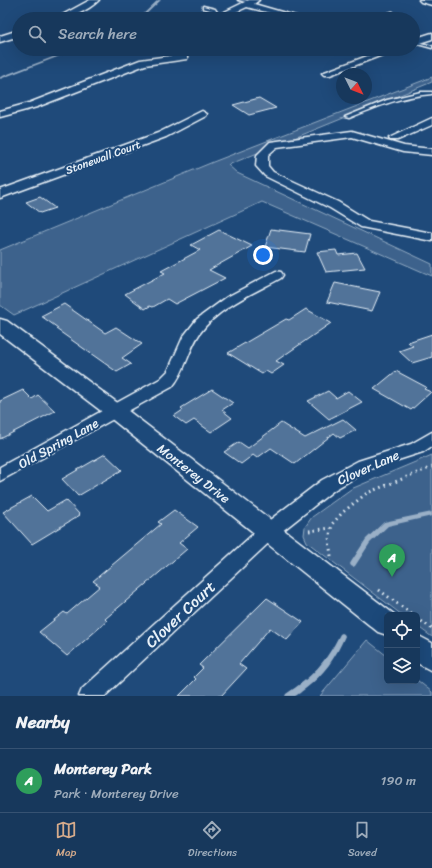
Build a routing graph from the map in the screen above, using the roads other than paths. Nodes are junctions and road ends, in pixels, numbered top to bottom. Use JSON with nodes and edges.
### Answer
{"nodes":[{"id":1,"x":94,"y":0,"type":"edge"},
{"id":2,"x":425,"y":0,"type":"edge"},
{"id":3,"x":248,"y":2,"type":"edge"},
{"id":4,"x":432,"y":2,"type":"edge"},
{"id":5,"x":204,"y":7,"type":"dead end"},
{"id":6,"x":75,"y":12,"type":"edge"},
{"id":7,"x":215,"y":12,"type":"edge"},
{"id":8,"x":228,"y":12,"type":"edge"},
{"id":9,"x":280,"y":12,"type":"edge"},
{"id":10,"x":12,"y":35,"type":"edge"},
{"id":11,"x":432,"y":36,"type":"edge"},
{"id":12,"x":0,"y":39,"type":"edge"},
{"id":13,"x":420,"y":40,"type":"edge"},
{"id":14,"x":420,"y":44,"type":"edge"},
{"id":15,"x":432,"y":47,"type":"edge"},
{"id":16,"x":374,"y":56,"type":"edge"},
{"id":17,"x":184,"y":57,"type":"dead end"},
{"id":18,"x":327,"y":73,"type":"dead end"},
{"id":19,"x":432,"y":93,"type":"edge"},
{"id":20,"x":0,"y":114,"type":"edge"},
{"id":21,"x":202,"y":114,"type":"dead end"},
{"id":22,"x":347,"y":117,"type":"dead end"},
{"id":23,"x":432,"y":121,"type":"edge"},
{"id":24,"x":394,"y":138,"type":"dead end"},
{"id":25,"x":432,"y":152,"type":"edge"},
{"id":26,"x":0,"y":194,"type":"edge"},
{"id":27,"x":432,"y":237,"type":"edge"},
{"id":28,"x":276,"y":275,"type":"dead end"},
{"id":29,"x":0,"y":325,"type":"edge"},
{"id":30,"x":116,"y":412,"type":"junction"},
{"id":31,"x":432,"y":438,"type":"edge"},
{"id":32,"x":0,"y":475,"type":"edge"},
{"id":33,"x":269,"y":531,"type":"junction"},
{"id":34,"x":384,"y":622,"type":"edge"},
{"id":35,"x":418,"y":648,"type":"edge"},
{"id":36,"x":432,"y":659,"type":"edge"},
{"id":37,"x":90,"y":696,"type":"edge"}],
"edges":[{"from":1,"to":6,"type":"street"},
{"from":2,"to":4,"type":"main road"},
{"from":3,"to":8,"type":"street"},
{"from":3,"to":9,"type":"street"},
{"from":5,"to":7,"type":"lane"},
{"from":10,"to":12,"type":"street"},
{"from":11,"to":13,"type":"street"},
{"from":14,"to":15,"type":"lane"},
{"from":16,"to":18,"type":"street"},
{"from":17,"to":20,"type":"street"},
{"from":19,"to":22,"type":"lane"},
{"from":21,"to":26,"type":"street","name":"Stonewall Court"},
{"from":23,"to":24,"type":"street"},
{"from":25,"to":27,"type":"street"},
{"from":28,"to":30,"type":"street","name":"Old Spring Lane"},
{"from":29,"to":30,"type":"street","name":"Monterey Drive"},
{"from":30,"to":32,"type":"street","name":"Old Spring Lane"},
{"from":30,"to":33,"type":"street","name":"Monterey Drive"},
{"from":31,"to":33,"type":"street","name":"Clover Lane"},
{"from":33,"to":34,"type":"street","name":"Monterey Drive"},
{"from":33,"to":37,"type":"street","name":"Clover Court"},
{"from":35,"to":36,"type":"street"}]}
